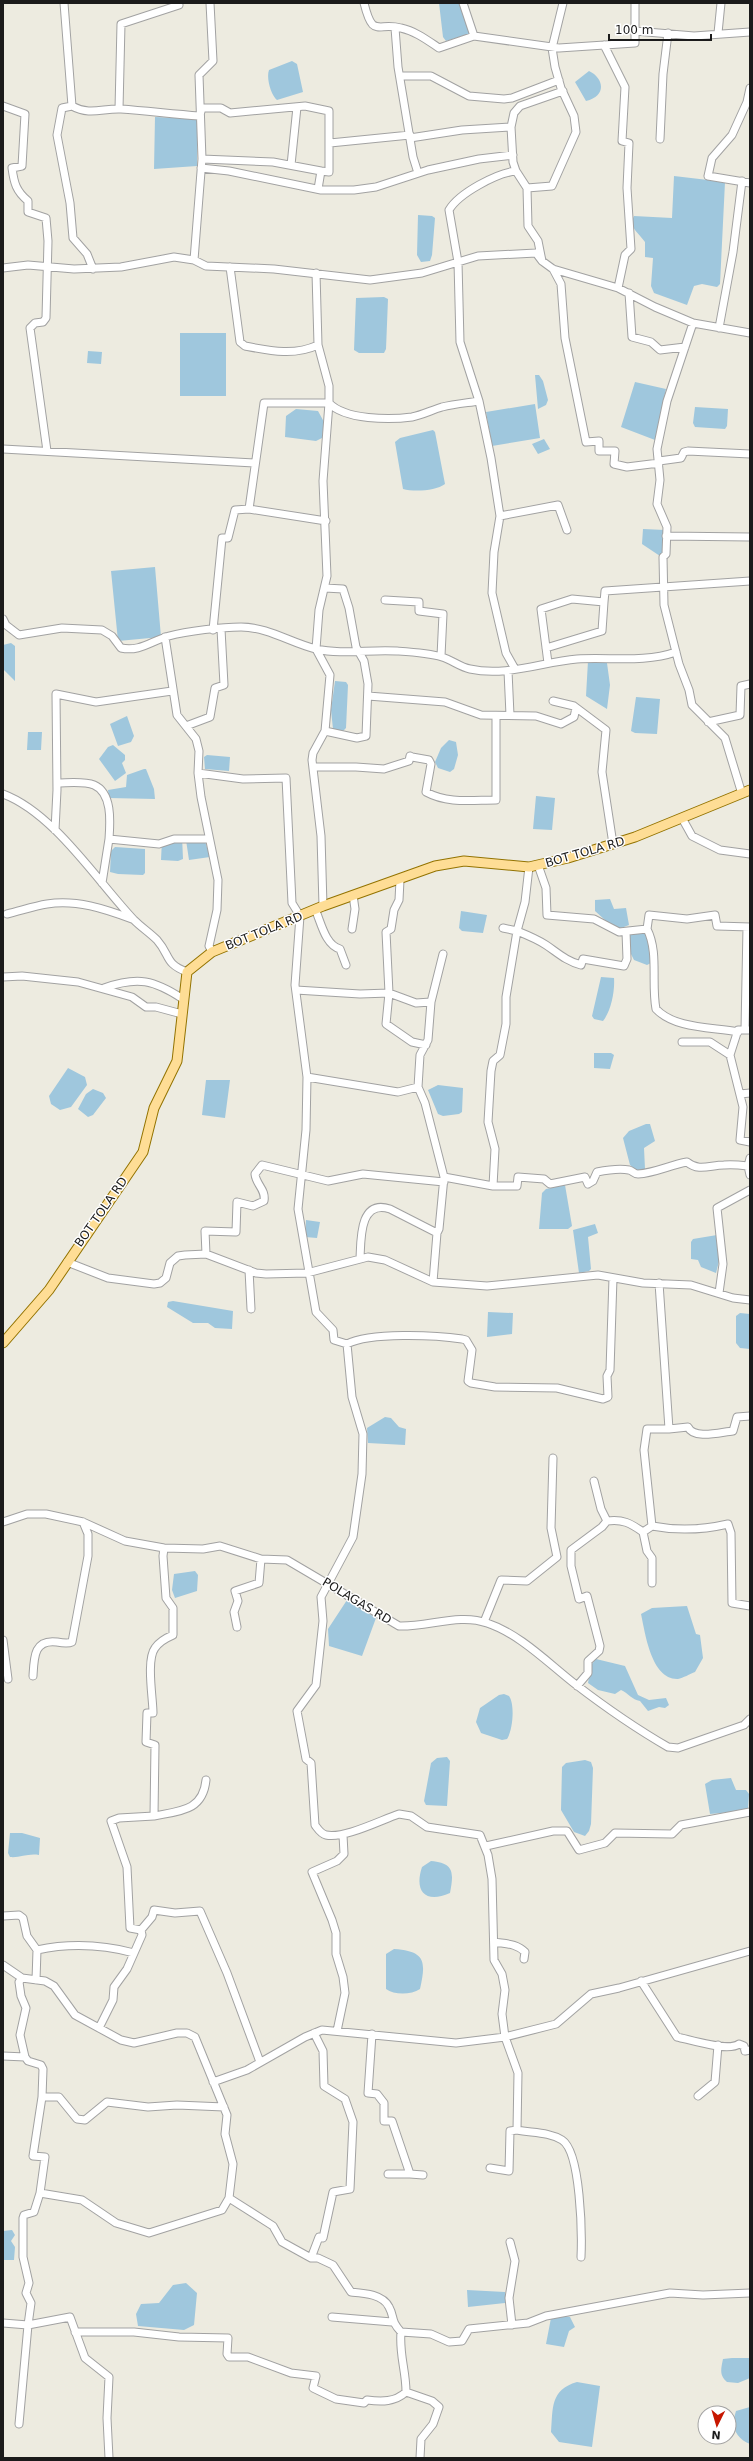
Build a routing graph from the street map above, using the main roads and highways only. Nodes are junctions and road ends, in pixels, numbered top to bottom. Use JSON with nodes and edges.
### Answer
{"nodes":[{"id":1,"x":746,"y":792,"type":"edge"},
{"id":2,"x":3,"y":1343,"type":"edge"}],
"edges":[{"from":1,"to":2,"type":"main road","name":"BOT TOLA RD"}]}
